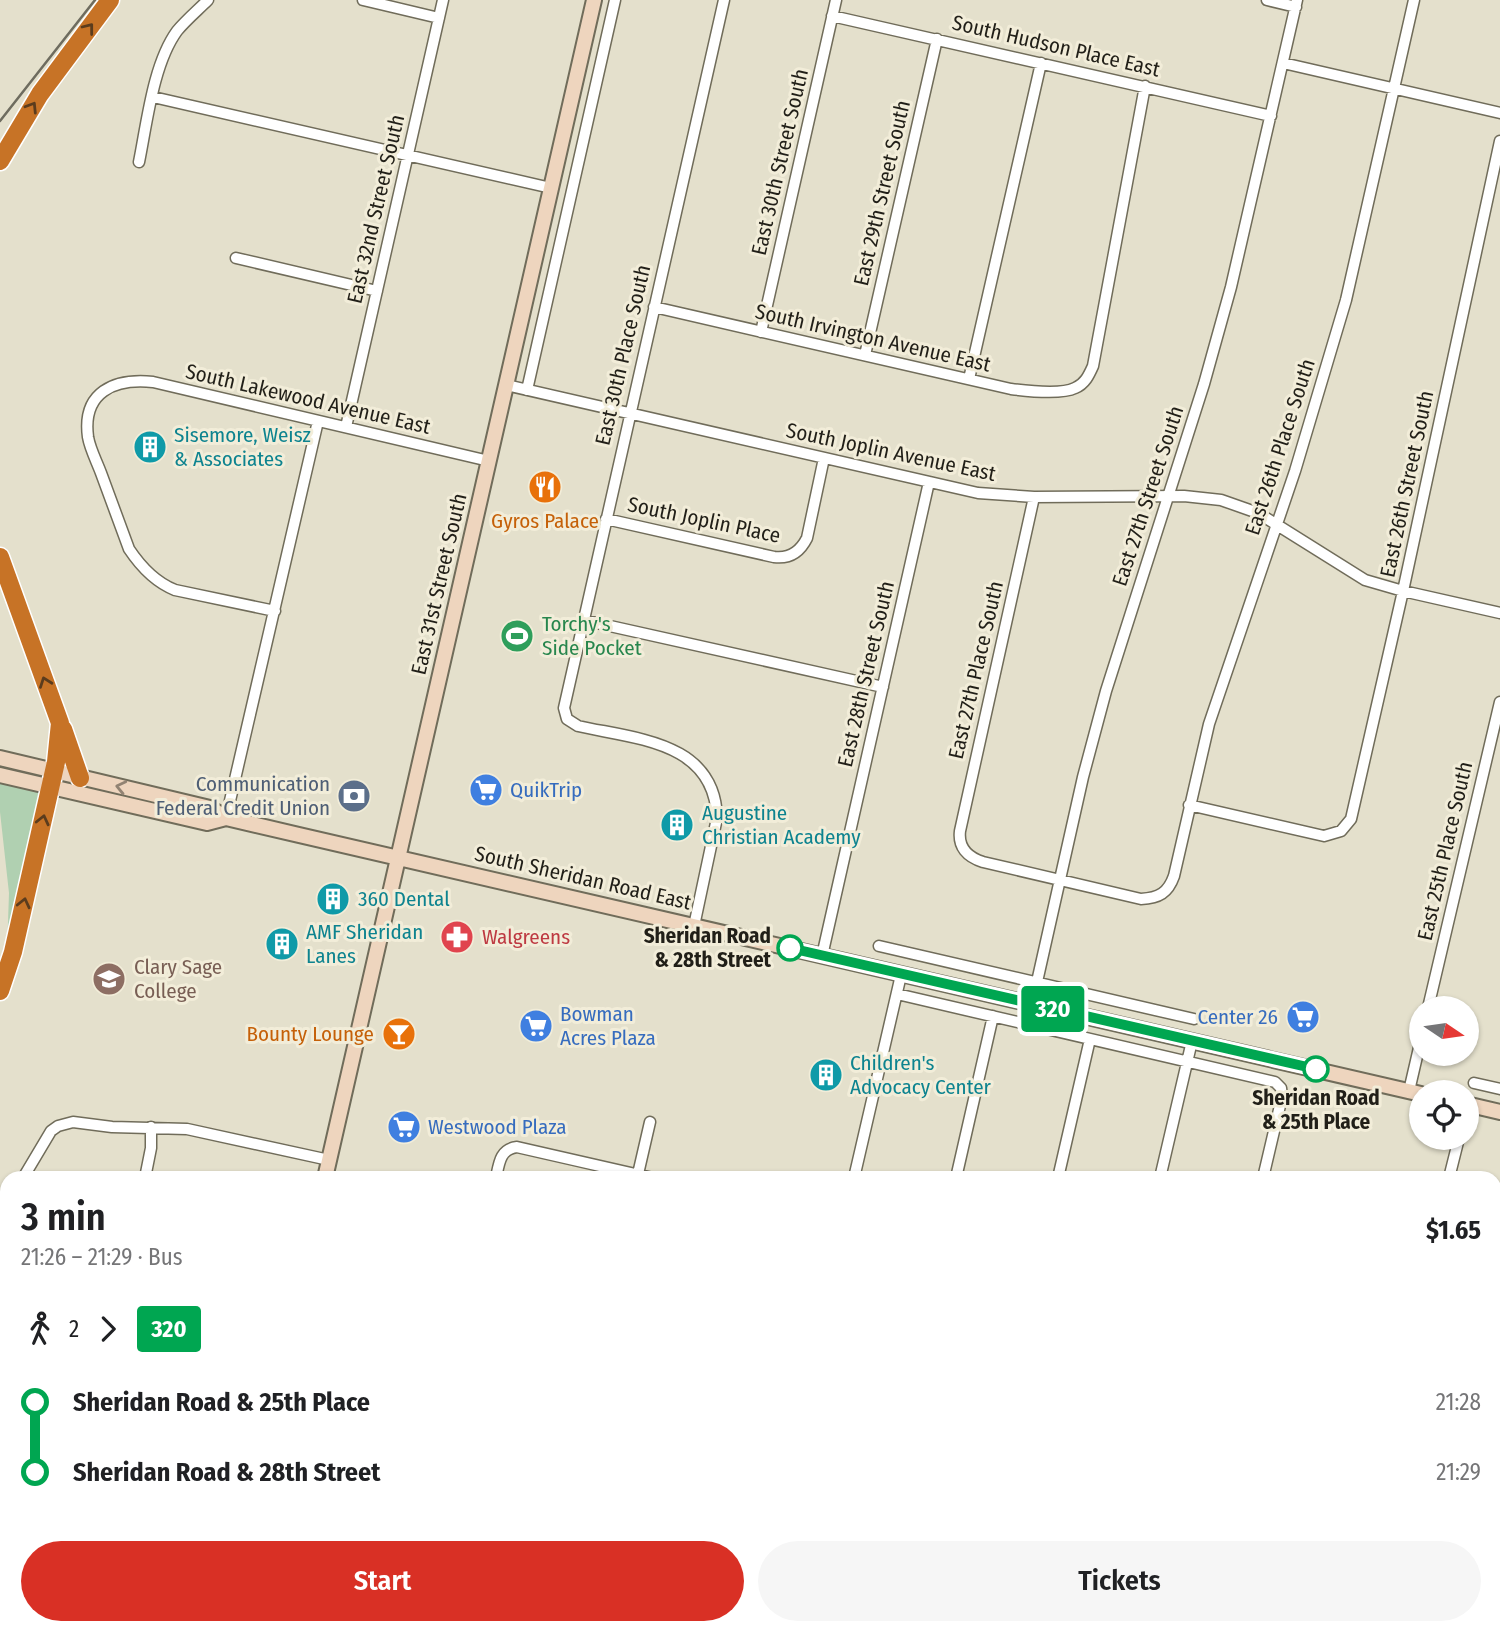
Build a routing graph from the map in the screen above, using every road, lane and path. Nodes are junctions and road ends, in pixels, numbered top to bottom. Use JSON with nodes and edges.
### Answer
{"nodes":[{"id":1,"x":110,"y":0,"type":"edge"},
{"id":2,"x":208,"y":0,"type":"edge"},
{"id":3,"x":363,"y":0,"type":"edge"},
{"id":4,"x":443,"y":0,"type":"edge"},
{"id":5,"x":594,"y":0,"type":"edge"},
{"id":6,"x":615,"y":0,"type":"edge"},
{"id":7,"x":724,"y":0,"type":"edge"},
{"id":8,"x":836,"y":0,"type":"edge"},
{"id":9,"x":1267,"y":0,"type":"edge"},
{"id":10,"x":1414,"y":0,"type":"edge"},
{"id":11,"x":1296,"y":3,"type":"edge"},
{"id":12,"x":832,"y":16,"type":"junction"},
{"id":13,"x":439,"y":18,"type":"junction"},
{"id":14,"x":937,"y":39,"type":"junction"},
{"id":15,"x":1041,"y":63,"type":"junction"},
{"id":16,"x":1283,"y":63,"type":"junction"},
{"id":17,"x":1145,"y":86,"type":"junction"},
{"id":18,"x":1393,"y":89,"type":"junction"},
{"id":19,"x":153,"y":97,"type":"junction"},
{"id":20,"x":1500,"y":113,"type":"edge"},
{"id":21,"x":1271,"y":116,"type":"junction"},
{"id":22,"x":1500,"y":141,"type":"edge"},
{"id":23,"x":408,"y":154,"type":"junction"},
{"id":24,"x":0,"y":161,"type":"edge"},
{"id":25,"x":139,"y":162,"type":"dead end"},
{"id":26,"x":551,"y":188,"type":"junction"},
{"id":27,"x":236,"y":258,"type":"dead end"},
{"id":28,"x":377,"y":291,"type":"junction"},
{"id":29,"x":654,"y":307,"type":"junction"},
{"id":30,"x":761,"y":332,"type":"junction"},
{"id":31,"x":865,"y":355,"type":"junction"},
{"id":32,"x":969,"y":379,"type":"junction"},
{"id":33,"x":506,"y":385,"type":"junction"},
{"id":34,"x":527,"y":390,"type":"junction"},
{"id":35,"x":629,"y":414,"type":"junction"},
{"id":36,"x":317,"y":421,"type":"junction"},
{"id":37,"x":346,"y":427,"type":"junction"},
{"id":38,"x":824,"y":458,"type":"junction"},
{"id":39,"x":489,"y":461,"type":"junction"},
{"id":40,"x":929,"y":482,"type":"junction"},
{"id":41,"x":1168,"y":497,"type":"junction"},
{"id":42,"x":1034,"y":498,"type":"junction"},
{"id":43,"x":606,"y":519,"type":"junction"},
{"id":44,"x":1275,"y":524,"type":"junction"},
{"id":45,"x":0,"y":557,"type":"edge"},
{"id":46,"x":1403,"y":591,"type":"junction"},
{"id":47,"x":275,"y":611,"type":"junction"},
{"id":48,"x":1500,"y":613,"type":"edge"},
{"id":49,"x":583,"y":620,"type":"junction"},
{"id":50,"x":883,"y":687,"type":"junction"},
{"id":51,"x":1500,"y":702,"type":"edge"},
{"id":52,"x":60,"y":723,"type":"junction"},
{"id":53,"x":0,"y":758,"type":"edge"},
{"id":54,"x":0,"y":775,"type":"edge"},
{"id":55,"x":80,"y":778,"type":"junction"},
{"id":56,"x":52,"y":779,"type":"junction"},
{"id":57,"x":1189,"y":805,"type":"junction"},
{"id":58,"x":226,"y":818,"type":"junction"},
{"id":59,"x":398,"y":858,"type":"junction"},
{"id":60,"x":1060,"y":881,"type":"junction"},
{"id":61,"x":694,"y":926,"type":"junction"},
{"id":62,"x":879,"y":946,"type":"dead end"},
{"id":63,"x":822,"y":956,"type":"junction"},
{"id":64,"x":901,"y":975,"type":"junction"},
{"id":65,"x":1037,"y":983,"type":"junction"},
{"id":66,"x":0,"y":991,"type":"edge"},
{"id":67,"x":897,"y":994,"type":"junction"},
{"id":68,"x":1431,"y":996,"type":"edge"},
{"id":69,"x":1032,"y":1004,"type":"junction"},
{"id":70,"x":993,"y":1016,"type":"junction"},
{"id":71,"x":1194,"y":1019,"type":"dead end"},
{"id":72,"x":1090,"y":1039,"type":"junction"},
{"id":73,"x":1192,"y":1041,"type":"junction"},
{"id":74,"x":1187,"y":1061,"type":"junction"},
{"id":75,"x":1479,"y":1084,"type":"edge"},
{"id":76,"x":1500,"y":1089,"type":"edge"},
{"id":77,"x":1409,"y":1091,"type":"edge"},
{"id":78,"x":1479,"y":1108,"type":"edge"},
{"id":79,"x":1500,"y":1112,"type":"edge"},
{"id":80,"x":650,"y":1122,"type":"dead end"},
{"id":81,"x":151,"y":1127,"type":"junction"},
{"id":82,"x":1456,"y":1150,"type":"edge"},
{"id":83,"x":329,"y":1160,"type":"junction"},
{"id":84,"x":27,"y":1171,"type":"edge"},
{"id":85,"x":146,"y":1171,"type":"edge"},
{"id":86,"x":327,"y":1171,"type":"edge"},
{"id":87,"x":498,"y":1171,"type":"edge"},
{"id":88,"x":625,"y":1171,"type":"edge"},
{"id":89,"x":639,"y":1171,"type":"edge"},
{"id":90,"x":856,"y":1171,"type":"edge"},
{"id":91,"x":958,"y":1171,"type":"edge"},
{"id":92,"x":1060,"y":1171,"type":"edge"},
{"id":93,"x":1162,"y":1171,"type":"edge"},
{"id":94,"x":1265,"y":1171,"type":"edge"},
{"id":95,"x":1451,"y":1171,"type":"edge"}],
"edges":[{"from":24,"to":1,"type":"highway","one_way":true},
{"from":2,"to":19,"type":"street"},
{"from":3,"to":13,"type":"street"},
{"from":4,"to":13,"type":"street","name":"East 32nd Street South"},
{"from":5,"to":26,"type":"main road","name":"East 31st Street South"},
{"from":6,"to":34,"type":"street"},
{"from":7,"to":29,"type":"street","name":"East 30th Place South"},
{"from":8,"to":12,"type":"street","name":"East 30th Street South"},
{"from":9,"to":11,"type":"street"},
{"from":10,"to":18,"type":"street","name":"East 26th Place South"},
{"from":11,"to":16,"type":"street","name":"East 27th Street South"},
{"from":12,"to":14,"type":"street","name":"South Hudson Place East"},
{"from":12,"to":30,"type":"street","name":"East 30th Street South"},
{"from":13,"to":23,"type":"street","name":"East 32nd Street South"},
{"from":14,"to":15,"type":"street","name":"South Hudson Place East"},
{"from":14,"to":31,"type":"street","name":"East 29th Street South"},
{"from":15,"to":17,"type":"street","name":"South Hudson Place East"},
{"from":15,"to":32,"type":"street"},
{"from":16,"to":18,"type":"street"},
{"from":16,"to":21,"type":"street","name":"East 27th Street South"},
{"from":17,"to":21,"type":"street","name":"South Hudson Place East"},
{"from":17,"to":32,"type":"street","name":"South Irvington Avenue East"},
{"from":18,"to":20,"type":"street"},
{"from":18,"to":44,"type":"street","name":"East 26th Place South"},
{"from":19,"to":23,"type":"street"},
{"from":19,"to":25,"type":"street"},
{"from":21,"to":41,"type":"street","name":"East 27th Street South"},
{"from":22,"to":46,"type":"street","name":"East 26th Street South"},
{"from":23,"to":26,"type":"street"},
{"from":23,"to":28,"type":"street","name":"East 32nd Street South"},
{"from":26,"to":33,"type":"main road","name":"East 31st Street South"},
{"from":27,"to":28,"type":"street"},
{"from":28,"to":37,"type":"street","name":"East 32nd Street South"},
{"from":29,"to":30,"type":"street","name":"South Irvington Avenue East"},
{"from":29,"to":35,"type":"street","name":"East 30th Place South"},
{"from":30,"to":31,"type":"street","name":"South Irvington Avenue East"},
{"from":31,"to":32,"type":"street","name":"South Irvington Avenue East"},
{"from":33,"to":34,"type":"street","name":"South Joplin Avenue East"},
{"from":33,"to":39,"type":"main road","name":"East 31st Street South"},
{"from":34,"to":35,"type":"street","name":"South Joplin Avenue East"},
{"from":35,"to":38,"type":"street","name":"South Joplin Avenue East"},
{"from":35,"to":43,"type":"street","name":"East 30th Place South"},
{"from":36,"to":37,"type":"street","name":"South Lakewood Avenue East"},
{"from":36,"to":47,"type":"street"},
{"from":36,"to":47,"type":"street","name":"South Lakewood Avenue East"},
{"from":37,"to":39,"type":"street","name":"South Lakewood Avenue East"},
{"from":38,"to":40,"type":"street","name":"South Joplin Avenue East"},
{"from":38,"to":43,"type":"street","name":"South Joplin Place"},
{"from":39,"to":59,"type":"main road","name":"East 31st Street South"},
{"from":40,"to":42,"type":"street","name":"South Joplin Avenue East"},
{"from":40,"to":50,"type":"street","name":"East 28th Street South"},
{"from":41,"to":42,"type":"street","name":"South Joplin Avenue East"},
{"from":41,"to":44,"type":"street","name":"South Joplin Avenue East"},
{"from":41,"to":60,"type":"street","name":"East 27th Street South"},
{"from":42,"to":60,"type":"street","name":"East 27th Place South"},
{"from":43,"to":49,"type":"street","name":"East 30th Place South"},
{"from":44,"to":46,"type":"street","name":"South Joplin Avenue East"},
{"from":44,"to":57,"type":"street","name":"East 26th Place South"},
{"from":52,"to":45,"type":"highway","one_way":true},
{"from":46,"to":48,"type":"street","name":"South Joplin Avenue East"},
{"from":46,"to":57,"type":"street","name":"East 26th Street South"},
{"from":47,"to":58,"type":"street"},
{"from":49,"to":50,"type":"street"},
{"from":49,"to":61,"type":"street","name":"East 30th Place South"},
{"from":50,"to":63,"type":"street","name":"East 28th Street South"},
{"from":51,"to":68,"type":"street","name":"East 25th Place South"},
{"from":52,"to":55,"type":"highway"},
{"from":52,"to":56,"type":"highway"},
{"from":53,"to":56,"type":"main road","name":"South Sheridan Road East"},
{"from":54,"to":56,"type":"main road","name":"South Sheridan Road East"},
{"from":55,"to":56,"type":"main road","name":"South Sheridan Road East"},
{"from":58,"to":55,"type":"main road","name":"South Sheridan Road East","one_way":true},
{"from":56,"to":58,"type":"main road","name":"South Sheridan Road East"},
{"from":66,"to":56,"type":"highway","one_way":true},
{"from":57,"to":60,"type":"street","name":"East 26th Place South"},
{"from":58,"to":59,"type":"main road","name":"South Sheridan Road East"},
{"from":59,"to":61,"type":"main road","name":"South Sheridan Road East"},
{"from":59,"to":83,"type":"main road","name":"East 31st Street South"},
{"from":60,"to":65,"type":"street","name":"East 27th Street South"},
{"from":61,"to":63,"type":"main road","name":"South Sheridan Road East"},
{"from":62,"to":65,"type":"street"},
{"from":63,"to":64,"type":"main road","name":"South Sheridan Road East"},
{"from":64,"to":67,"type":"street"},
{"from":64,"to":69,"type":"main road","name":"South Sheridan Road East"},
{"from":65,"to":69,"type":"street","name":"East 27th Street South"},
{"from":65,"to":71,"type":"street"},
{"from":67,"to":70,"type":"street"},
{"from":67,"to":90,"type":"street"},
{"from":69,"to":73,"type":"main road","name":"South Sheridan Road East"},
{"from":70,"to":72,"type":"street"},
{"from":70,"to":91,"type":"street"},
{"from":72,"to":74,"type":"street"},
{"from":72,"to":92,"type":"street"},
{"from":73,"to":74,"type":"street"},
{"from":73,"to":77,"type":"main road","name":"South Sheridan Road East"},
{"from":74,"to":93,"type":"street"},
{"from":74,"to":94,"type":"street"},
{"from":75,"to":76,"type":"street"},
{"from":78,"to":79,"type":"main road"},
{"from":80,"to":89,"type":"street"},
{"from":81,"to":83,"type":"street"},
{"from":81,"to":84,"type":"street"},
{"from":81,"to":85,"type":"street"},
{"from":82,"to":95,"type":"street"},
{"from":83,"to":86,"type":"main road","name":"East 31st Street South"},
{"from":87,"to":88,"type":"street"}]}
